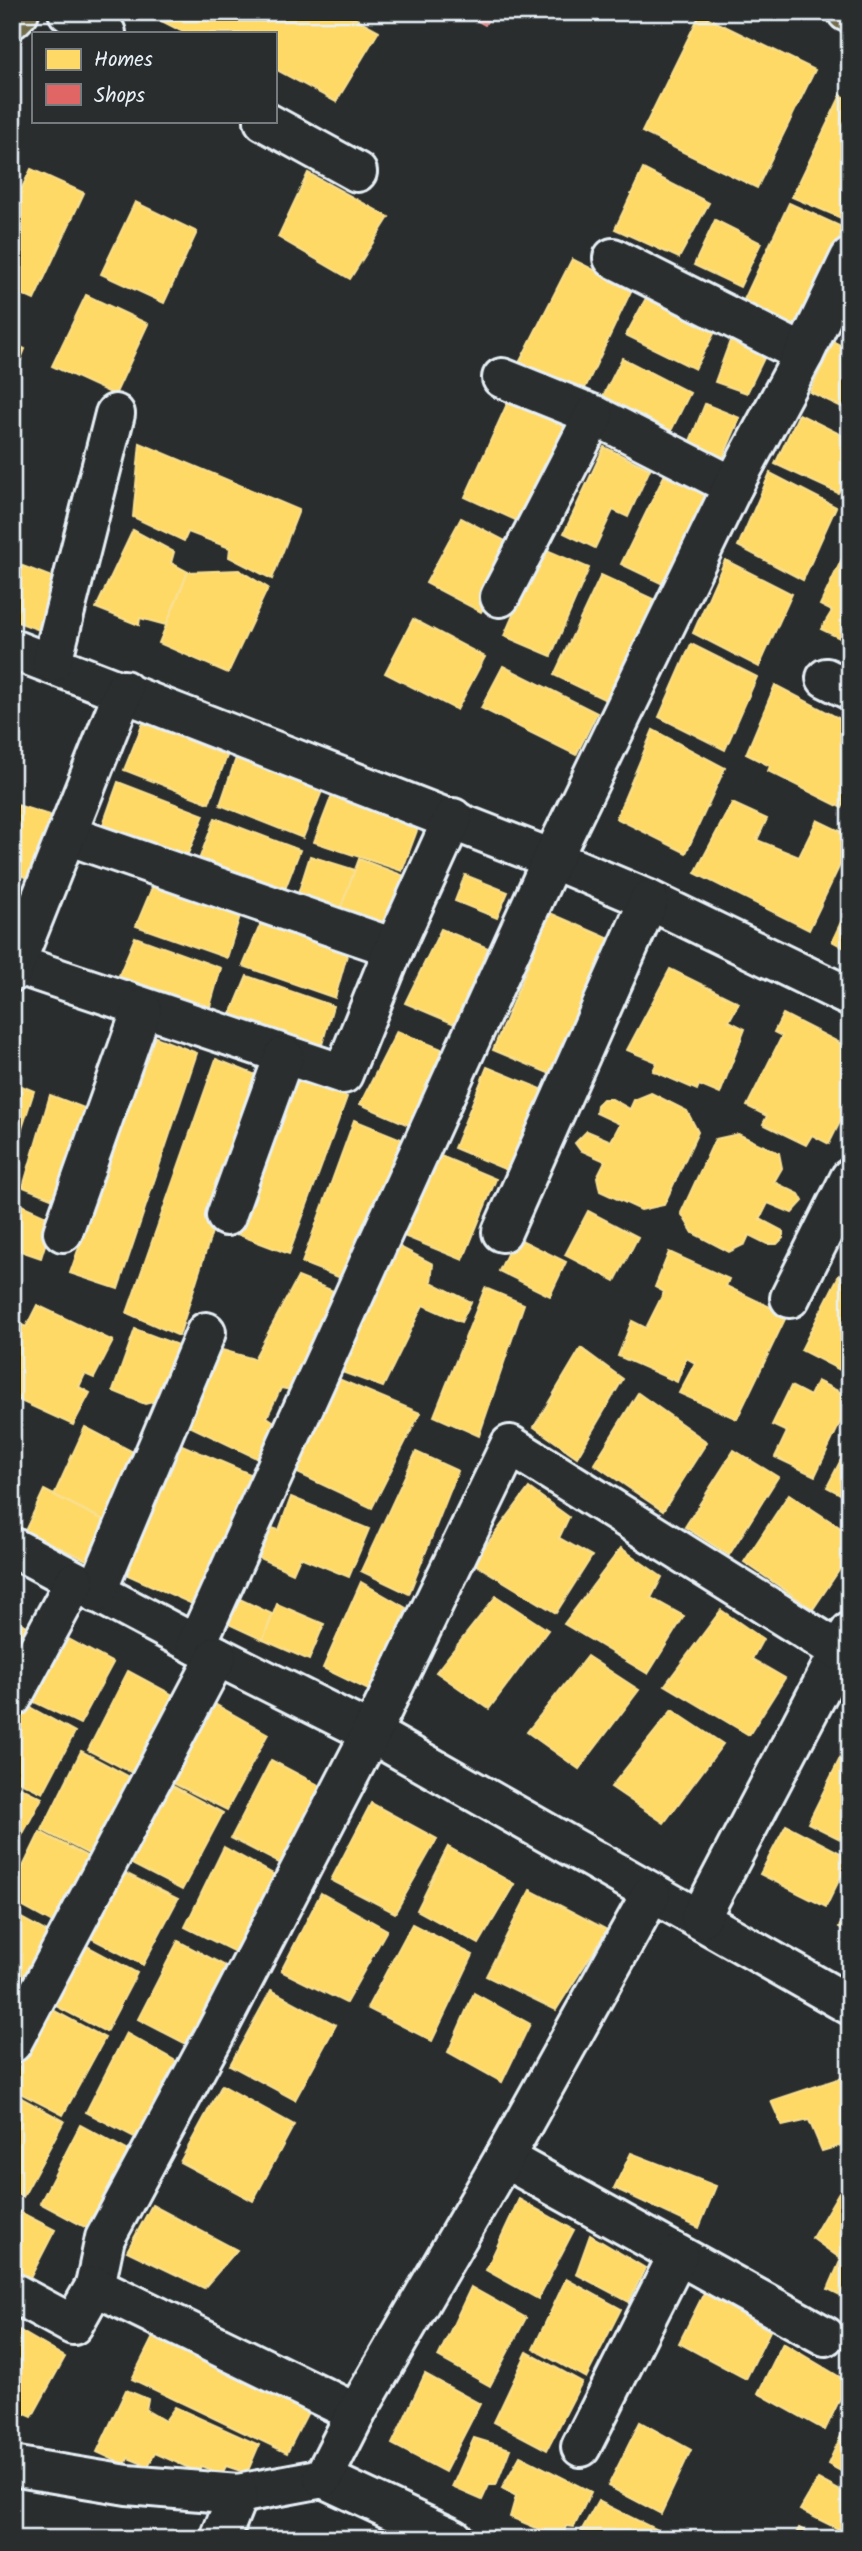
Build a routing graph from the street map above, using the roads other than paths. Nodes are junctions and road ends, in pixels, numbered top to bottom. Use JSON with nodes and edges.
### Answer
{"nodes":[{"id":1,"x":19,"y":12,"type":"edge"},
{"id":2,"x":68,"y":12,"type":"edge"},
{"id":3,"x":12,"y":19,"type":"edge"},
{"id":4,"x":104,"y":32,"type":"edge"},
{"id":5,"x":266,"y":122,"type":"edge"},
{"id":6,"x":357,"y":172,"type":"dead end"},
{"id":7,"x":613,"y":258,"type":"dead end"},
{"id":8,"x":850,"y":258,"type":"edge"},
{"id":9,"x":804,"y":354,"type":"junction"},
{"id":10,"x":502,"y":377,"type":"dead end"},
{"id":11,"x":115,"y":414,"type":"dead end"},
{"id":12,"x":594,"y":415,"type":"junction"},
{"id":13,"x":733,"y":486,"type":"junction"},
{"id":14,"x":500,"y":597,"type":"dead end"},
{"id":15,"x":12,"y":649,"type":"edge"},
{"id":16,"x":52,"y":662,"type":"junction"},
{"id":17,"x":124,"y":690,"type":"junction"},
{"id":18,"x":453,"y":818,"type":"junction"},
{"id":19,"x":67,"y":835,"type":"junction"},
{"id":20,"x":552,"y":859,"type":"junction"},
{"id":21,"x":649,"y":900,"type":"junction"},
{"id":22,"x":394,"y":948,"type":"junction"},
{"id":23,"x":14,"y":968,"type":"edge"},
{"id":24,"x":850,"y":997,"type":"edge"},
{"id":25,"x":142,"y":1009,"type":"junction"},
{"id":26,"x":284,"y":1056,"type":"junction"},
{"id":27,"x":850,"y":1178,"type":"edge"},
{"id":28,"x":226,"y":1216,"type":"dead end"},
{"id":29,"x":63,"y":1232,"type":"dead end"},
{"id":30,"x":502,"y":1232,"type":"dead end"},
{"id":31,"x":790,"y":1298,"type":"dead end"},
{"id":32,"x":206,"y":1332,"type":"dead end"},
{"id":33,"x":12,"y":1546,"type":"edge"},
{"id":34,"x":85,"y":1587,"type":"junction"},
{"id":35,"x":844,"y":1641,"type":"edge"},
{"id":36,"x":207,"y":1650,"type":"junction"},
{"id":37,"x":12,"y":1698,"type":"edge"},
{"id":38,"x":371,"y":1733,"type":"junction"},
{"id":39,"x":651,"y":1894,"type":"junction"},
{"id":40,"x":701,"y":1918,"type":"junction"},
{"id":41,"x":850,"y":2005,"type":"edge"},
{"id":42,"x":12,"y":2043,"type":"edge"},
{"id":43,"x":504,"y":2158,"type":"junction"},
{"id":44,"x":678,"y":2255,"type":"junction"},
{"id":45,"x":95,"y":2286,"type":"junction"},
{"id":46,"x":12,"y":2292,"type":"edge"},
{"id":47,"x":825,"y":2336,"type":"dead end"},
{"id":48,"x":356,"y":2413,"type":"junction"},
{"id":49,"x":580,"y":2447,"type":"dead end"},
{"id":50,"x":12,"y":2466,"type":"edge"},
{"id":51,"x":323,"y":2478,"type":"junction"},
{"id":52,"x":238,"y":2494,"type":"junction"},
{"id":53,"x":220,"y":2539,"type":"edge"},
{"id":54,"x":454,"y":2539,"type":"edge"}],
"edges":[{"from":1,"to":3,"type":"main road"},
{"from":2,"to":4,"type":"street"},
{"from":5,"to":6,"type":"street"},
{"from":7,"to":9,"type":"street"},
{"from":8,"to":9,"type":"street"},
{"from":9,"to":13,"type":"street"},
{"from":10,"to":12,"type":"street"},
{"from":11,"to":16,"type":"street"},
{"from":12,"to":13,"type":"street"},
{"from":12,"to":14,"type":"street"},
{"from":13,"to":20,"type":"street"},
{"from":15,"to":16,"type":"street"},
{"from":16,"to":17,"type":"street"},
{"from":17,"to":18,"type":"street"},
{"from":17,"to":19,"type":"street"},
{"from":18,"to":20,"type":"street"},
{"from":18,"to":22,"type":"street"},
{"from":19,"to":22,"type":"street"},
{"from":19,"to":23,"type":"street"},
{"from":20,"to":21,"type":"street"},
{"from":20,"to":36,"type":"street"},
{"from":21,"to":24,"type":"street"},
{"from":21,"to":30,"type":"street"},
{"from":22,"to":26,"type":"street"},
{"from":23,"to":25,"type":"street"},
{"from":25,"to":26,"type":"street"},
{"from":25,"to":29,"type":"street"},
{"from":26,"to":28,"type":"street"},
{"from":27,"to":31,"type":"street"},
{"from":32,"to":34,"type":"street"},
{"from":33,"to":34,"type":"street"},
{"from":34,"to":36,"type":"street"},
{"from":34,"to":37,"type":"street"},
{"from":35,"to":38,"type":"street"},
{"from":35,"to":40,"type":"street"},
{"from":36,"to":38,"type":"street"},
{"from":36,"to":42,"type":"street"},
{"from":38,"to":39,"type":"street"},
{"from":38,"to":45,"type":"street"},
{"from":39,"to":40,"type":"street"},
{"from":39,"to":43,"type":"street"},
{"from":40,"to":41,"type":"street"},
{"from":43,"to":44,"type":"street"},
{"from":43,"to":48,"type":"street"},
{"from":44,"to":47,"type":"street"},
{"from":44,"to":49,"type":"street"},
{"from":45,"to":46,"type":"street"},
{"from":45,"to":48,"type":"street"},
{"from":48,"to":51,"type":"street"},
{"from":50,"to":52,"type":"street"},
{"from":51,"to":52,"type":"street"},
{"from":51,"to":54,"type":"street"},
{"from":52,"to":53,"type":"street"}]}
